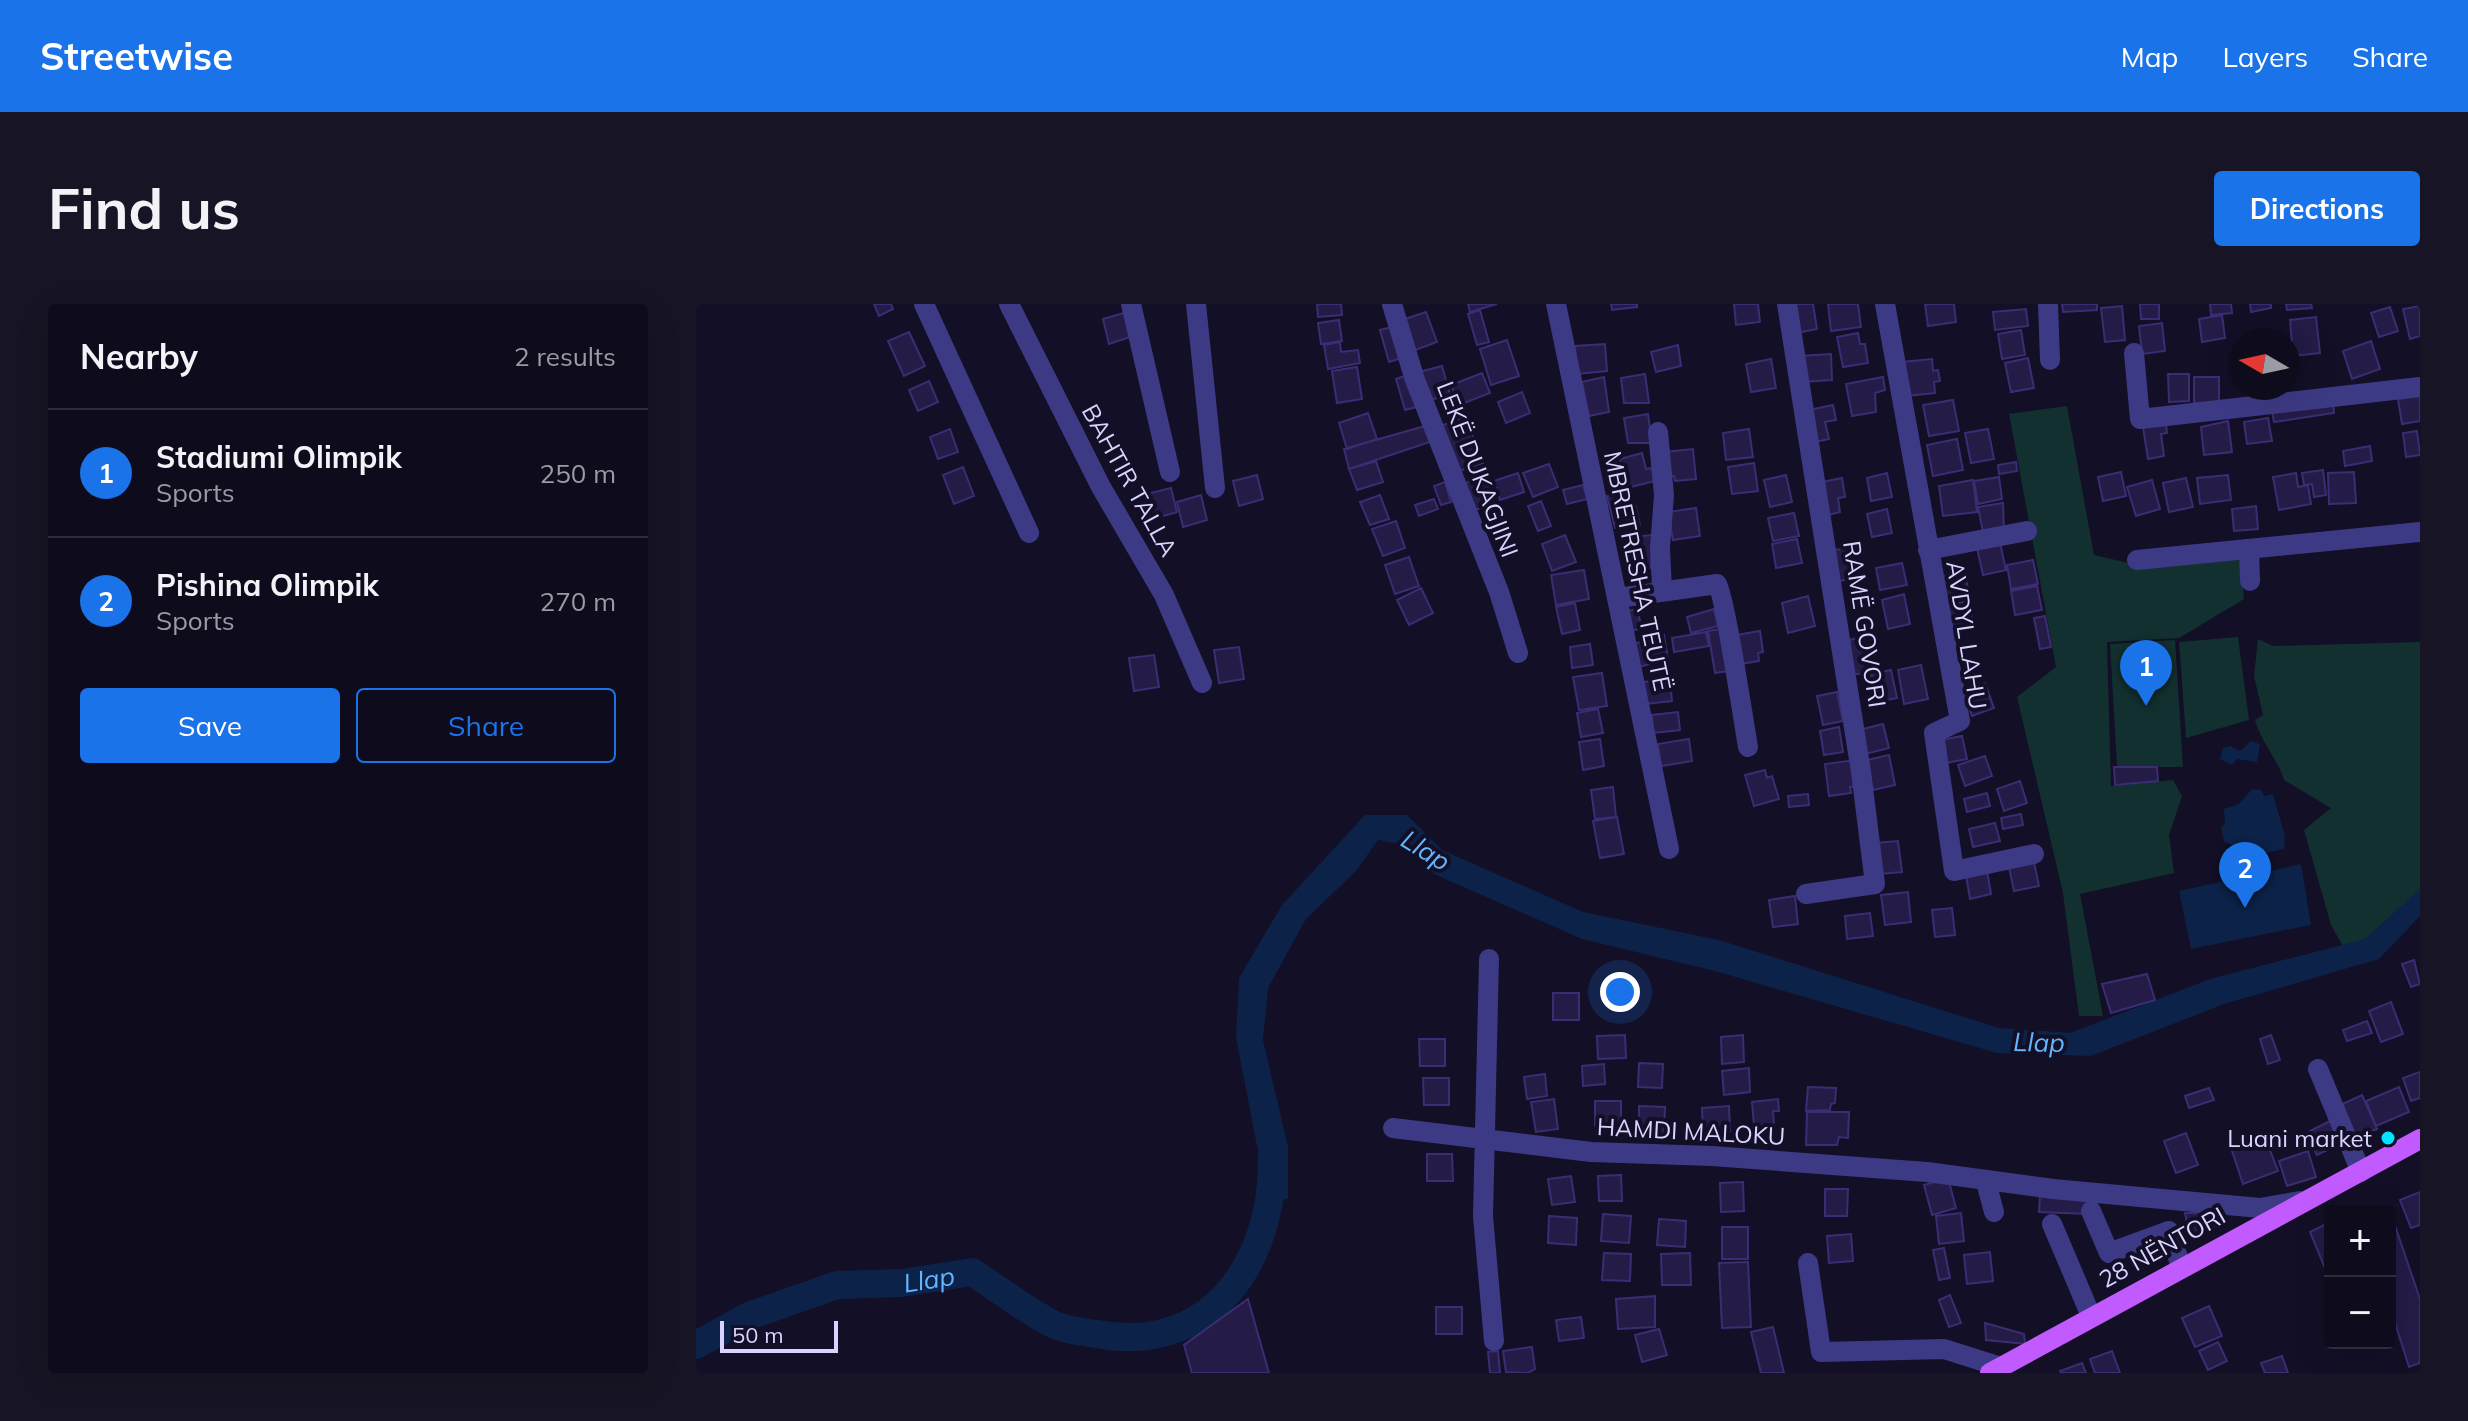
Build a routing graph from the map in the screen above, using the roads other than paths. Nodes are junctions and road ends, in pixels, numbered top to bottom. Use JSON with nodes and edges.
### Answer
{"nodes":[{"id":1,"x":924,"y":304,"type":"edge"},
{"id":2,"x":1009,"y":304,"type":"edge"},
{"id":3,"x":1131,"y":304,"type":"edge"},
{"id":4,"x":1196,"y":304,"type":"edge"},
{"id":5,"x":1392,"y":304,"type":"edge"},
{"id":6,"x":1556,"y":304,"type":"edge"},
{"id":7,"x":1787,"y":304,"type":"edge"},
{"id":8,"x":1885,"y":304,"type":"edge"},
{"id":9,"x":2048,"y":304,"type":"edge"},
{"id":10,"x":2134,"y":353,"type":"dead end"},
{"id":11,"x":2050,"y":360,"type":"dead end"},
{"id":12,"x":2420,"y":387,"type":"edge"},
{"id":13,"x":1658,"y":432,"type":"dead end"},
{"id":14,"x":1170,"y":472,"type":"dead end"},
{"id":15,"x":1215,"y":488,"type":"dead end"},
{"id":16,"x":2027,"y":531,"type":"dead end"},
{"id":17,"x":2420,"y":532,"type":"edge"},
{"id":18,"x":1029,"y":533,"type":"dead end"},
{"id":19,"x":2249,"y":549,"type":"junction"},
{"id":20,"x":1928,"y":550,"type":"junction"},
{"id":21,"x":2137,"y":560,"type":"dead end"},
{"id":22,"x":2250,"y":581,"type":"dead end"},
{"id":23,"x":1662,"y":591,"type":"junction"},
{"id":24,"x":1618,"y":598,"type":"junction"},
{"id":25,"x":1518,"y":653,"type":"dead end"},
{"id":26,"x":1202,"y":683,"type":"dead end"},
{"id":27,"x":1748,"y":747,"type":"dead end"},
{"id":28,"x":1669,"y":849,"type":"dead end"},
{"id":29,"x":2034,"y":854,"type":"dead end"},
{"id":30,"x":1806,"y":894,"type":"dead end"},
{"id":31,"x":1489,"y":959,"type":"dead end"},
{"id":32,"x":2318,"y":1069,"type":"dead end"},
{"id":33,"x":1393,"y":1128,"type":"dead end"},
{"id":34,"x":1484,"y":1139,"type":"junction"},
{"id":35,"x":2420,"y":1139,"type":"edge"},
{"id":36,"x":2361,"y":1172,"type":"junction"},
{"id":37,"x":1986,"y":1182,"type":"junction"},
{"id":38,"x":2303,"y":1201,"type":"junction"},
{"id":39,"x":2091,"y":1211,"type":"dead end"},
{"id":40,"x":1994,"y":1212,"type":"dead end"},
{"id":41,"x":2052,"y":1224,"type":"dead end"},
{"id":42,"x":1808,"y":1263,"type":"dead end"},
{"id":43,"x":2181,"y":1266,"type":"junction"},
{"id":44,"x":2091,"y":1316,"type":"junction"},
{"id":45,"x":1494,"y":1341,"type":"dead end"},
{"id":46,"x":1995,"y":1370,"type":"edge"}],
"edges":[{"from":1,"to":18,"type":"street"},
{"from":2,"to":26,"type":"street","name":"BAHTIR TALLA"},
{"from":3,"to":14,"type":"street"},
{"from":4,"to":15,"type":"street"},
{"from":5,"to":25,"type":"street","name":"LEKË DUKAGJINI"},
{"from":6,"to":24,"type":"street","name":"MBRETRESHA TEUTË"},
{"from":7,"to":30,"type":"street","name":"RAMË GOVORI"},
{"from":8,"to":20,"type":"street","name":"AVDYL LAHU"},
{"from":9,"to":11,"type":"street"},
{"from":10,"to":12,"type":"street"},
{"from":13,"to":23,"type":"street"},
{"from":16,"to":20,"type":"street","name":"AVDYL LAHU"},
{"from":17,"to":19,"type":"street"},
{"from":19,"to":21,"type":"street"},
{"from":19,"to":22,"type":"street"},
{"from":20,"to":29,"type":"street","name":"AVDYL LAHU"},
{"from":23,"to":24,"type":"street"},
{"from":23,"to":27,"type":"street"},
{"from":24,"to":28,"type":"street","name":"MBRETRESHA TEUTË"},
{"from":31,"to":34,"type":"street"},
{"from":32,"to":36,"type":"street"},
{"from":33,"to":34,"type":"street","name":"HAMDI MALOKU"},
{"from":34,"to":37,"type":"street","name":"HAMDI MALOKU"},
{"from":34,"to":45,"type":"street"},
{"from":35,"to":36,"type":"main road","name":"28 NËNTORI"},
{"from":36,"to":38,"type":"main road","name":"28 NËNTORI"},
{"from":37,"to":38,"type":"street","name":"HAMDI MALOKU"},
{"from":37,"to":40,"type":"street"},
{"from":38,"to":43,"type":"main road","name":"28 NËNTORI"},
{"from":39,"to":43,"type":"street"},
{"from":41,"to":44,"type":"street"},
{"from":42,"to":46,"type":"street"},
{"from":43,"to":44,"type":"main road","name":"28 NËNTORI"},
{"from":44,"to":46,"type":"main road","name":"28 NËNTORI"}]}
